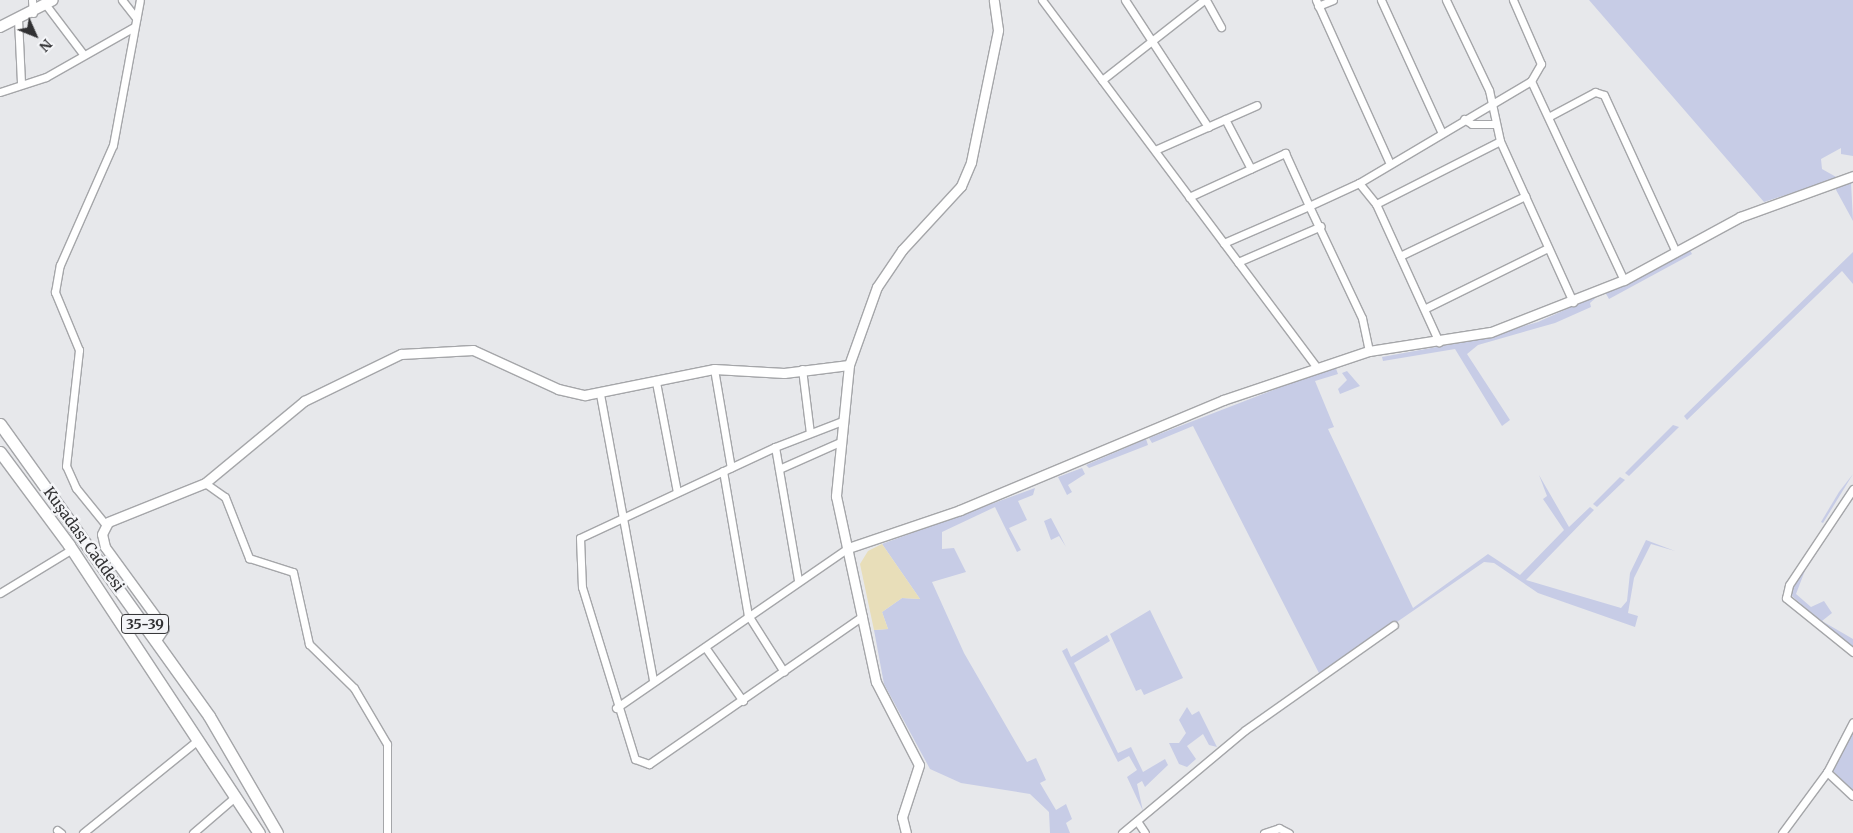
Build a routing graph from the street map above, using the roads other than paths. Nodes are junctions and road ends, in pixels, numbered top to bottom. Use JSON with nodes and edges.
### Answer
{"nodes":[{"id":1,"x":32,"y":0,"type":"edge"},
{"id":2,"x":122,"y":0,"type":"edge"},
{"id":3,"x":140,"y":0,"type":"edge"},
{"id":4,"x":994,"y":0,"type":"edge"},
{"id":5,"x":1042,"y":0,"type":"edge"},
{"id":6,"x":1125,"y":0,"type":"edge"},
{"id":7,"x":1205,"y":0,"type":"edge"},
{"id":8,"x":1333,"y":0,"type":"edge"},
{"id":9,"x":1381,"y":0,"type":"edge"},
{"id":10,"x":1446,"y":0,"type":"edge"},
{"id":11,"x":1513,"y":0,"type":"edge"},
{"id":12,"x":49,"y":2,"type":"edge"},
{"id":13,"x":1317,"y":3,"type":"edge"},
{"id":14,"x":33,"y":13,"type":"junction"},
{"id":15,"x":136,"y":18,"type":"junction"},
{"id":16,"x":18,"y":19,"type":"junction"},
{"id":17,"x":0,"y":27,"type":"edge"},
{"id":18,"x":134,"y":27,"type":"junction"},
{"id":19,"x":1221,"y":27,"type":"dead end"},
{"id":20,"x":1152,"y":40,"type":"junction"},
{"id":21,"x":83,"y":54,"type":"junction"},
{"id":22,"x":1102,"y":80,"type":"junction"},
{"id":23,"x":1531,"y":81,"type":"junction"},
{"id":24,"x":22,"y":84,"type":"junction"},
{"id":25,"x":0,"y":92,"type":"edge"},
{"id":26,"x":1257,"y":105,"type":"dead end"},
{"id":27,"x":1489,"y":107,"type":"junction"},
{"id":28,"x":1550,"y":116,"type":"junction"},
{"id":29,"x":1225,"y":119,"type":"junction"},
{"id":30,"x":1464,"y":119,"type":"junction"},
{"id":31,"x":1494,"y":124,"type":"junction"},
{"id":32,"x":1208,"y":126,"type":"junction"},
{"id":33,"x":1442,"y":131,"type":"junction"},
{"id":34,"x":1500,"y":142,"type":"junction"},
{"id":35,"x":1155,"y":150,"type":"junction"},
{"id":36,"x":1389,"y":162,"type":"junction"},
{"id":37,"x":1251,"y":169,"type":"junction"},
{"id":38,"x":1852,"y":178,"type":"edge"},
{"id":39,"x":1359,"y":183,"type":"junction"},
{"id":40,"x":1524,"y":196,"type":"junction"},
{"id":41,"x":1189,"y":197,"type":"junction"},
{"id":42,"x":1376,"y":204,"type":"junction"},
{"id":43,"x":1309,"y":206,"type":"junction"},
{"id":44,"x":1321,"y":226,"type":"junction"},
{"id":45,"x":1224,"y":243,"type":"junction"},
{"id":46,"x":1548,"y":248,"type":"junction"},
{"id":47,"x":1676,"y":252,"type":"junction"},
{"id":48,"x":1400,"y":256,"type":"junction"},
{"id":49,"x":1238,"y":262,"type":"junction"},
{"id":50,"x":1624,"y":280,"type":"junction"},
{"id":51,"x":1573,"y":302,"type":"junction"},
{"id":52,"x":1426,"y":308,"type":"junction"},
{"id":53,"x":1440,"y":342,"type":"junction"},
{"id":54,"x":1368,"y":351,"type":"junction"},
{"id":55,"x":849,"y":365,"type":"junction"},
{"id":56,"x":1317,"y":368,"type":"junction"},
{"id":57,"x":714,"y":369,"type":"junction"},
{"id":58,"x":802,"y":369,"type":"junction"},
{"id":59,"x":656,"y":382,"type":"junction"},
{"id":60,"x":600,"y":394,"type":"junction"},
{"id":61,"x":842,"y":421,"type":"junction"},
{"id":62,"x":0,"y":424,"type":"edge"},
{"id":63,"x":810,"y":433,"type":"junction"},
{"id":64,"x":840,"y":442,"type":"junction"},
{"id":65,"x":775,"y":447,"type":"junction"},
{"id":66,"x":0,"y":452,"type":"edge"},
{"id":67,"x":731,"y":468,"type":"junction"},
{"id":68,"x":779,"y":470,"type":"junction"},
{"id":69,"x":723,"y":472,"type":"junction"},
{"id":70,"x":205,"y":483,"type":"junction"},
{"id":71,"x":1853,"y":489,"type":"edge"},
{"id":72,"x":677,"y":492,"type":"junction"},
{"id":73,"x":623,"y":516,"type":"junction"},
{"id":74,"x":106,"y":525,"type":"junction"},
{"id":75,"x":848,"y":548,"type":"junction"},
{"id":76,"x":72,"y":549,"type":"junction"},
{"id":77,"x":798,"y":580,"type":"junction"},
{"id":78,"x":0,"y":593,"type":"edge"},
{"id":79,"x":748,"y":615,"type":"junction"},
{"id":80,"x":863,"y":616,"type":"junction"},
{"id":81,"x":1394,"y":625,"type":"dead end"},
{"id":82,"x":156,"y":640,"type":"junction"},
{"id":83,"x":705,"y":647,"type":"junction"},
{"id":84,"x":1853,"y":652,"type":"edge"},
{"id":85,"x":784,"y":672,"type":"junction"},
{"id":86,"x":653,"y":679,"type":"junction"},
{"id":87,"x":743,"y":700,"type":"junction"},
{"id":88,"x":616,"y":708,"type":"junction"},
{"id":89,"x":1853,"y":722,"type":"edge"},
{"id":90,"x":199,"y":739,"type":"junction"},
{"id":91,"x":1827,"y":772,"type":"junction"},
{"id":92,"x":236,"y":796,"type":"junction"},
{"id":93,"x":1853,"y":796,"type":"edge"},
{"id":94,"x":1137,"y":821,"type":"junction"},
{"id":95,"x":83,"y":833,"type":"edge"},
{"id":96,"x":194,"y":833,"type":"edge"},
{"id":97,"x":259,"y":833,"type":"edge"},
{"id":98,"x":277,"y":833,"type":"edge"},
{"id":99,"x":387,"y":833,"type":"edge"},
{"id":100,"x":906,"y":833,"type":"edge"},
{"id":101,"x":1122,"y":833,"type":"edge"},
{"id":102,"x":1145,"y":833,"type":"edge"},
{"id":103,"x":1264,"y":833,"type":"edge"},
{"id":104,"x":1290,"y":833,"type":"edge"},
{"id":105,"x":1782,"y":833,"type":"edge"}],
"edges":[{"from":1,"to":14,"type":"street"},
{"from":2,"to":15,"type":"street"},
{"from":3,"to":15,"type":"street"},
{"from":4,"to":55,"type":"street"},
{"from":5,"to":22,"type":"street"},
{"from":6,"to":20,"type":"street"},
{"from":7,"to":19,"type":"street"},
{"from":7,"to":20,"type":"street"},
{"from":8,"to":13,"type":"street"},
{"from":9,"to":33,"type":"street"},
{"from":10,"to":27,"type":"street"},
{"from":11,"to":23,"type":"street"},
{"from":12,"to":14,"type":"main road"},
{"from":12,"to":21,"type":"street"},
{"from":13,"to":36,"type":"street"},
{"from":14,"to":16,"type":"main road"},
{"from":15,"to":18,"type":"street"},
{"from":16,"to":17,"type":"main road"},
{"from":16,"to":24,"type":"street"},
{"from":18,"to":21,"type":"street"},
{"from":18,"to":74,"type":"street"},
{"from":20,"to":22,"type":"street"},
{"from":20,"to":32,"type":"street"},
{"from":21,"to":24,"type":"street"},
{"from":22,"to":35,"type":"street"},
{"from":23,"to":27,"type":"street"},
{"from":23,"to":28,"type":"street"},
{"from":24,"to":25,"type":"street"},
{"from":26,"to":29,"type":"street"},
{"from":27,"to":30,"type":"street"},
{"from":27,"to":31,"type":"street"},
{"from":28,"to":47,"type":"street"},
{"from":28,"to":50,"type":"street"},
{"from":29,"to":32,"type":"street"},
{"from":29,"to":37,"type":"street"},
{"from":30,"to":31,"type":"street"},
{"from":30,"to":33,"type":"street"},
{"from":31,"to":34,"type":"street"},
{"from":32,"to":35,"type":"street"},
{"from":33,"to":36,"type":"street"},
{"from":34,"to":40,"type":"street"},
{"from":34,"to":42,"type":"street"},
{"from":35,"to":41,"type":"street"},
{"from":36,"to":39,"type":"street"},
{"from":37,"to":41,"type":"street"},
{"from":37,"to":43,"type":"street"},
{"from":38,"to":47,"type":"street"},
{"from":39,"to":42,"type":"street"},
{"from":39,"to":43,"type":"street"},
{"from":40,"to":46,"type":"street"},
{"from":40,"to":48,"type":"street"},
{"from":41,"to":45,"type":"street"},
{"from":42,"to":48,"type":"street"},
{"from":43,"to":44,"type":"street"},
{"from":43,"to":45,"type":"street"},
{"from":44,"to":49,"type":"street"},
{"from":44,"to":54,"type":"street"},
{"from":45,"to":49,"type":"street"},
{"from":46,"to":51,"type":"street"},
{"from":46,"to":52,"type":"street"},
{"from":47,"to":50,"type":"street"},
{"from":48,"to":52,"type":"street"},
{"from":49,"to":56,"type":"street"},
{"from":50,"to":51,"type":"street"},
{"from":51,"to":53,"type":"street"},
{"from":52,"to":53,"type":"street"},
{"from":53,"to":54,"type":"street"},
{"from":54,"to":56,"type":"street"},
{"from":55,"to":58,"type":"street"},
{"from":55,"to":61,"type":"street"},
{"from":56,"to":75,"type":"street"},
{"from":57,"to":58,"type":"street"},
{"from":57,"to":59,"type":"street"},
{"from":57,"to":67,"type":"street"},
{"from":58,"to":63,"type":"street"},
{"from":59,"to":60,"type":"street"},
{"from":59,"to":72,"type":"street"},
{"from":60,"to":70,"type":"street"},
{"from":60,"to":73,"type":"street"},
{"from":61,"to":63,"type":"street"},
{"from":61,"to":64,"type":"street"},
{"from":62,"to":82,"type":"main road","name":"Kuşadası Caddesi","number":"35-39"},
{"from":63,"to":65,"type":"street"},
{"from":64,"to":68,"type":"street"},
{"from":64,"to":75,"type":"street"},
{"from":65,"to":67,"type":"street"},
{"from":65,"to":68,"type":"street"},
{"from":66,"to":76,"type":"main road","name":"Kuşadası Caddesi","number":"35-39"},
{"from":67,"to":69,"type":"street"},
{"from":68,"to":77,"type":"street"},
{"from":69,"to":72,"type":"street"},
{"from":69,"to":79,"type":"street"},
{"from":70,"to":74,"type":"street"},
{"from":70,"to":99,"type":"street"},
{"from":71,"to":84,"type":"street"},
{"from":72,"to":73,"type":"street"},
{"from":73,"to":86,"type":"street"},
{"from":73,"to":88,"type":"street"},
{"from":74,"to":82,"type":"street"},
{"from":75,"to":77,"type":"street"},
{"from":75,"to":80,"type":"street"},
{"from":76,"to":78,"type":"street"},
{"from":76,"to":90,"type":"main road","name":"Kuşadası Caddesi","number":"35-39"},
{"from":77,"to":79,"type":"street"},
{"from":79,"to":83,"type":"street"},
{"from":79,"to":85,"type":"street"},
{"from":80,"to":85,"type":"street"},
{"from":80,"to":100,"type":"street"},
{"from":81,"to":94,"type":"street"},
{"from":82,"to":98,"type":"main road","name":"Kuşadası Caddesi","number":"35-39"},
{"from":83,"to":86,"type":"street"},
{"from":83,"to":87,"type":"street"},
{"from":85,"to":87,"type":"street"},
{"from":86,"to":88,"type":"street"},
{"from":87,"to":88,"type":"street"},
{"from":89,"to":91,"type":"street"},
{"from":90,"to":92,"type":"main road","name":"Kuşadası Caddesi","number":"35-39"},
{"from":90,"to":95,"type":"street"},
{"from":91,"to":93,"type":"street"},
{"from":91,"to":105,"type":"street"},
{"from":92,"to":96,"type":"street"},
{"from":92,"to":97,"type":"main road","name":"Kuşadası Caddesi","number":"35-39"},
{"from":94,"to":101,"type":"street"},
{"from":94,"to":102,"type":"street"},
{"from":103,"to":104,"type":"street"}]}
